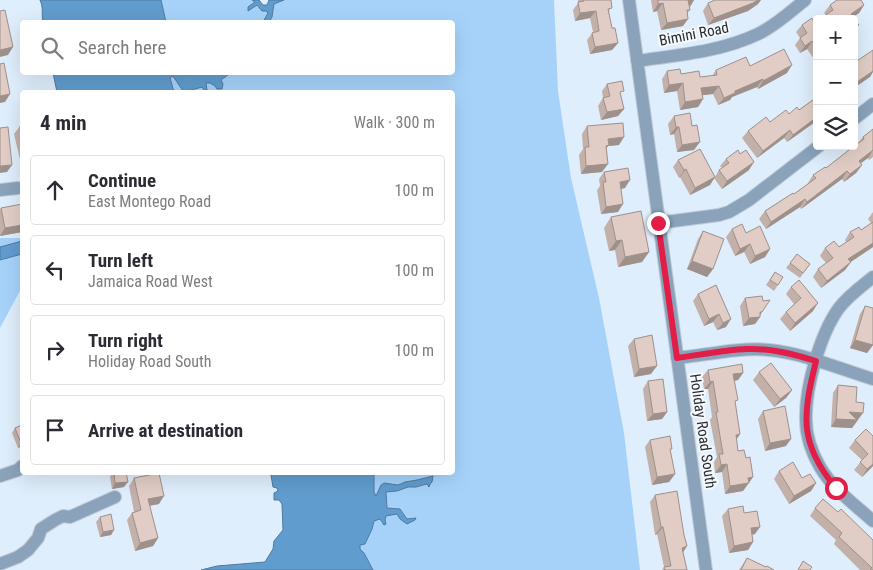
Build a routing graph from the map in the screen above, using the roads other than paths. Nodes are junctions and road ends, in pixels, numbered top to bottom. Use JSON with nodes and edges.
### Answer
{"nodes":[{"id":1,"x":629,"y":0,"type":"edge"},
{"id":2,"x":805,"y":0,"type":"edge"},
{"id":3,"x":637,"y":61,"type":"junction"},
{"id":4,"x":873,"y":104,"type":"edge"},
{"id":5,"x":858,"y":116,"type":"edge"},
{"id":6,"x":814,"y":150,"type":"edge"},
{"id":7,"x":18,"y":188,"type":"dead end"},
{"id":8,"x":0,"y":190,"type":"edge"},
{"id":9,"x":658,"y":223,"type":"junction"},
{"id":10,"x":873,"y":277,"type":"edge"},
{"id":11,"x":677,"y":358,"type":"junction"},
{"id":12,"x":816,"y":361,"type":"junction"},
{"id":13,"x":873,"y":379,"type":"edge"},
{"id":14,"x":20,"y":468,"type":"edge"},
{"id":15,"x":0,"y":476,"type":"edge"},
{"id":16,"x":115,"y":497,"type":"dead end"},
{"id":17,"x":873,"y":521,"type":"edge"},
{"id":18,"x":0,"y":564,"type":"edge"},
{"id":19,"x":706,"y":570,"type":"edge"}],
"edges":[{"from":1,"to":3,"type":"street","name":"Holiday Road South"},
{"from":2,"to":3,"type":"street","name":"Bimini Road"},
{"from":3,"to":9,"type":"street","name":"Holiday Road South"},
{"from":4,"to":5,"type":"street"},
{"from":6,"to":9,"type":"street"},
{"from":7,"to":8,"type":"street"},
{"from":9,"to":11,"type":"street","name":"Holiday Road South"},
{"from":10,"to":12,"type":"street"},
{"from":11,"to":12,"type":"street"},
{"from":11,"to":19,"type":"street","name":"Holiday Road South"},
{"from":12,"to":13,"type":"street"},
{"from":12,"to":17,"type":"street"},
{"from":14,"to":15,"type":"street"},
{"from":16,"to":18,"type":"street"}]}
